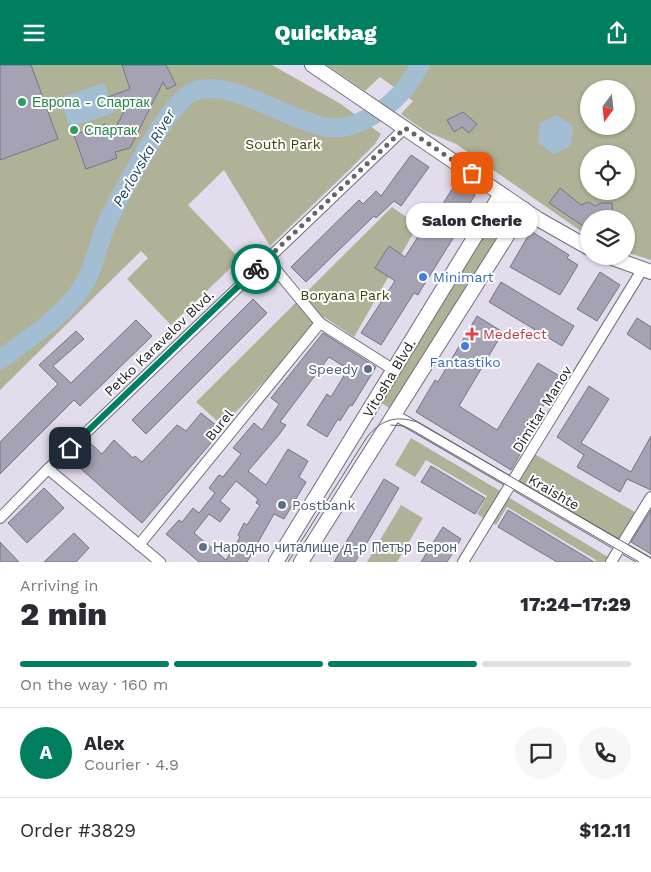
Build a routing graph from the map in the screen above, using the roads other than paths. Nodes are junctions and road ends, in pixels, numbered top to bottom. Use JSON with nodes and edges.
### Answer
{"nodes":[{"id":1,"x":312,"y":65,"type":"edge"},
{"id":2,"x":400,"y":124,"type":"junction"},
{"id":3,"x":501,"y":194,"type":"junction"},
{"id":4,"x":524,"y":209,"type":"junction"},
{"id":5,"x":580,"y":243,"type":"edge"},
{"id":6,"x":267,"y":259,"type":"junction"},
{"id":7,"x":630,"y":265,"type":"edge"},
{"id":8,"x":646,"y":271,"type":"edge"},
{"id":9,"x":320,"y":323,"type":"junction"},
{"id":10,"x":394,"y":370,"type":"junction"},
{"id":11,"x":395,"y":415,"type":"junction"},
{"id":12,"x":48,"y":469,"type":"junction"},
{"id":13,"x":512,"y":483,"type":"junction"},
{"id":14,"x":651,"y":497,"type":"edge"},
{"id":15,"x":0,"y":518,"type":"edge"},
{"id":16,"x":139,"y":545,"type":"junction"},
{"id":17,"x":621,"y":547,"type":"junction"},
{"id":18,"x":160,"y":562,"type":"edge"},
{"id":19,"x":276,"y":562,"type":"edge"},
{"id":20,"x":301,"y":562,"type":"edge"},
{"id":21,"x":463,"y":562,"type":"edge"},
{"id":22,"x":612,"y":562,"type":"edge"},
{"id":23,"x":647,"y":562,"type":"edge"}],
"edges":[{"from":1,"to":2,"type":"street"},
{"from":2,"to":3,"type":"street"},
{"from":2,"to":6,"type":"street","name":"Petko Karavelov Blvd."},
{"from":3,"to":4,"type":"street"},
{"from":3,"to":10,"type":"street","name":"Vitosha Blvd."},
{"from":4,"to":5,"type":"street"},
{"from":4,"to":11,"type":"street","name":"Vitosha Blvd."},
{"from":6,"to":9,"type":"street"},
{"from":6,"to":12,"type":"street","name":"Petko Karavelov Blvd."},
{"from":7,"to":8,"type":"street"},
{"from":8,"to":13,"type":"street","name":"Dimitar Manov"},
{"from":9,"to":10,"type":"street"},
{"from":9,"to":16,"type":"street","name":"Burel"},
{"from":10,"to":19,"type":"street","name":"Vitosha Blvd."},
{"from":11,"to":13,"type":"street","name":"Kraishte"},
{"from":11,"to":20,"type":"street","name":"Vitosha Blvd."},
{"from":12,"to":15,"type":"street","name":"Petko Karavelov Blvd."},
{"from":12,"to":16,"type":"street"},
{"from":13,"to":17,"type":"street","name":"Kraishte"},
{"from":13,"to":21,"type":"street","name":"Dimitar Manov"},
{"from":14,"to":17,"type":"street"},
{"from":16,"to":18,"type":"street"},
{"from":17,"to":22,"type":"street"},
{"from":17,"to":23,"type":"street","name":"Kraishte"}]}
